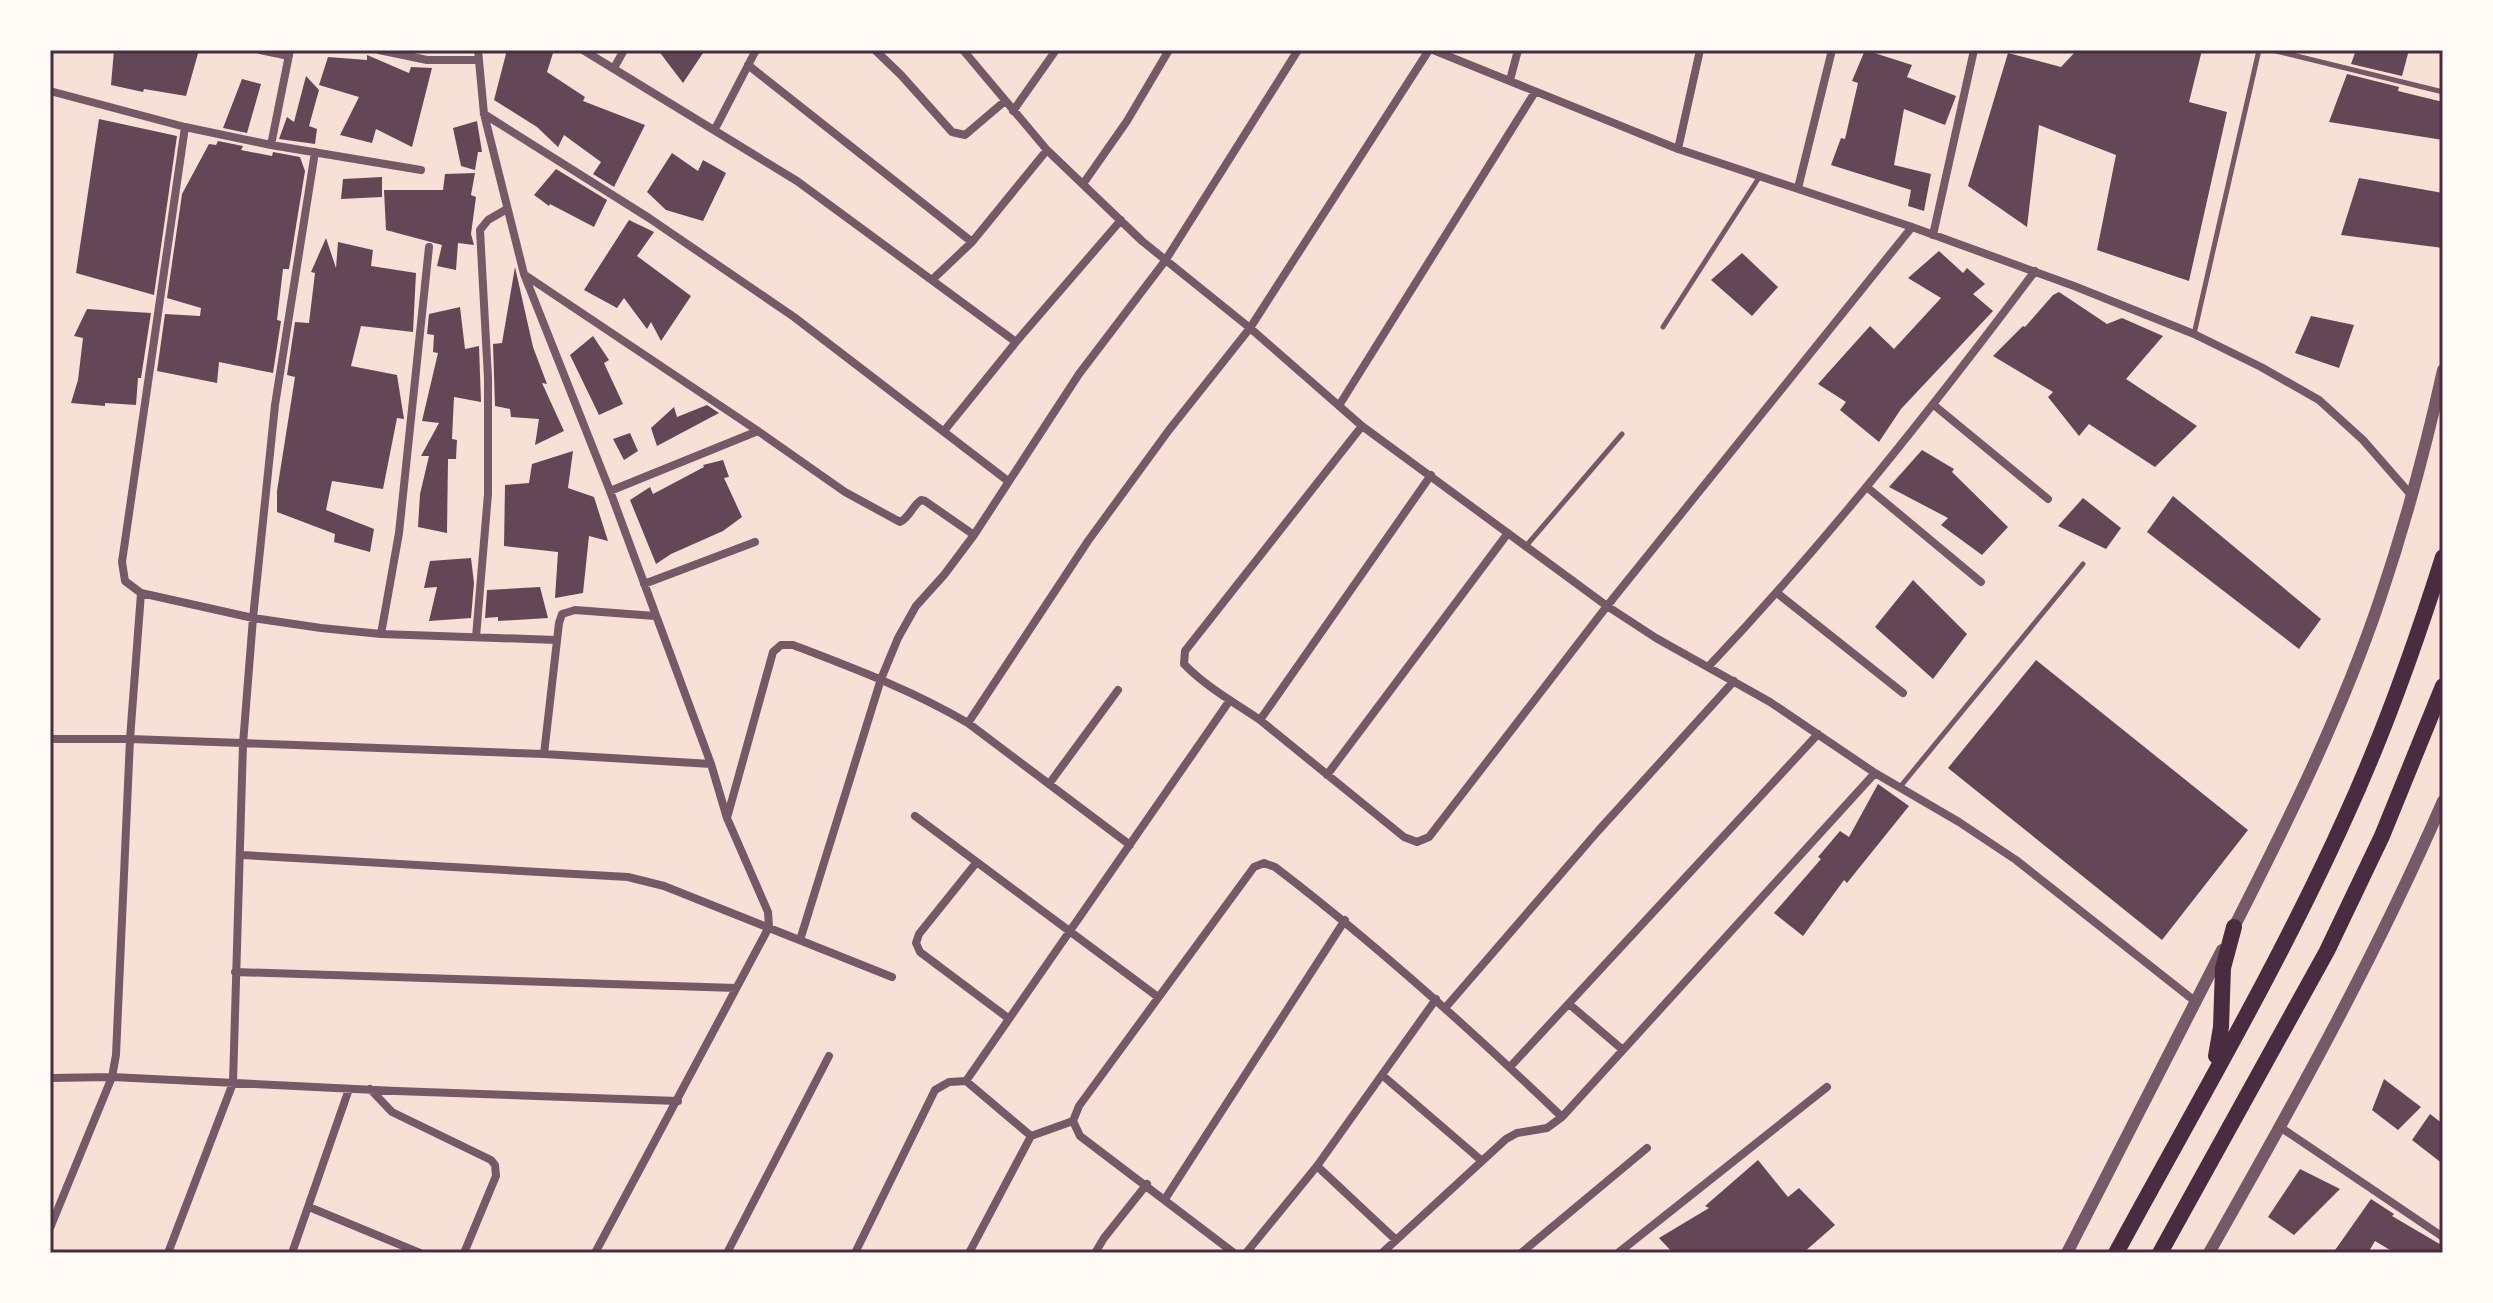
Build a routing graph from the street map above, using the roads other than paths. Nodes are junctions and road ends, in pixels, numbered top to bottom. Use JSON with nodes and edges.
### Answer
{"nodes":[{"id":1,"x":260,"y":50,"type":"edge"},
{"id":2,"x":379,"y":50,"type":"edge"},
{"id":3,"x":478,"y":50,"type":"edge"},
{"id":4,"x":583,"y":50,"type":"edge"},
{"id":5,"x":624,"y":50,"type":"edge"},
{"id":6,"x":756,"y":50,"type":"edge"},
{"id":7,"x":875,"y":50,"type":"edge"},
{"id":8,"x":963,"y":50,"type":"edge"},
{"id":9,"x":1056,"y":50,"type":"edge"},
{"id":10,"x":1169,"y":50,"type":"edge"},
{"id":11,"x":1298,"y":50,"type":"edge"},
{"id":12,"x":1431,"y":50,"type":"edge"},
{"id":13,"x":1518,"y":50,"type":"edge"},
{"id":14,"x":1700,"y":50,"type":"edge"},
{"id":15,"x":1832,"y":50,"type":"edge"},
{"id":16,"x":1974,"y":50,"type":"edge"},
{"id":17,"x":2259,"y":50,"type":"edge"},
{"id":18,"x":2272,"y":50,"type":"edge"},
{"id":19,"x":290,"y":53,"type":"edge"},
{"id":20,"x":477,"y":60,"type":"junction"},
{"id":21,"x":748,"y":65,"type":"junction"},
{"id":22,"x":614,"y":68,"type":"junction"},
{"id":23,"x":1510,"y":80,"type":"junction"},
{"id":24,"x":50,"y":91,"type":"edge"},
{"id":25,"x":1535,"y":92,"type":"junction"},
{"id":26,"x":2443,"y":92,"type":"edge"},
{"id":27,"x":1005,"y":101,"type":"junction"},
{"id":28,"x":1013,"y":111,"type":"junction"},
{"id":29,"x":484,"y":114,"type":"junction"},
{"id":30,"x":185,"y":127,"type":"junction"},
{"id":31,"x":715,"y":129,"type":"junction"},
{"id":32,"x":271,"y":145,"type":"junction"},
{"id":33,"x":1678,"y":149,"type":"junction"},
{"id":34,"x":1047,"y":150,"type":"junction"},
{"id":35,"x":315,"y":152,"type":"junction"},
{"id":36,"x":421,"y":170,"type":"dead end"},
{"id":37,"x":1760,"y":176,"type":"junction"},
{"id":38,"x":1083,"y":184,"type":"junction"},
{"id":39,"x":1798,"y":188,"type":"junction"},
{"id":40,"x":507,"y":209,"type":"junction"},
{"id":41,"x":1121,"y":220,"type":"junction"},
{"id":42,"x":1912,"y":227,"type":"junction"},
{"id":43,"x":1933,"y":235,"type":"junction"},
{"id":44,"x":972,"y":242,"type":"junction"},
{"id":45,"x":429,"y":247,"type":"dead end"},
{"id":46,"x":1165,"y":261,"type":"junction"},
{"id":47,"x":2035,"y":271,"type":"junction"},
{"id":48,"x":524,"y":274,"type":"junction"},
{"id":49,"x":933,"y":279,"type":"junction"},
{"id":50,"x":1663,"y":327,"type":"dead end"},
{"id":51,"x":1250,"y":328,"type":"junction"},
{"id":52,"x":2194,"y":334,"type":"junction"},
{"id":53,"x":1016,"y":342,"type":"junction"},
{"id":54,"x":2443,"y":370,"type":"edge"},
{"id":55,"x":1340,"y":404,"type":"junction"},
{"id":56,"x":1935,"y":406,"type":"junction"},
{"id":57,"x":1362,"y":426,"type":"junction"},
{"id":58,"x":758,"y":431,"type":"junction"},
{"id":59,"x":944,"y":431,"type":"junction"},
{"id":60,"x":1622,"y":434,"type":"dead end"},
{"id":61,"x":1431,"y":475,"type":"junction"},
{"id":62,"x":1008,"y":481,"type":"junction"},
{"id":63,"x":1868,"y":488,"type":"junction"},
{"id":64,"x":610,"y":491,"type":"junction"},
{"id":65,"x":2412,"y":496,"type":"junction"},
{"id":66,"x":2048,"y":499,"type":"dead end"},
{"id":67,"x":1508,"y":533,"type":"junction"},
{"id":68,"x":974,"y":535,"type":"junction"},
{"id":69,"x":755,"y":542,"type":"dead end"},
{"id":70,"x":1526,"y":546,"type":"junction"},
{"id":71,"x":2443,"y":557,"type":"edge"},
{"id":72,"x":2083,"y":564,"type":"dead end"},
{"id":73,"x":1981,"y":582,"type":"dead end"},
{"id":74,"x":644,"y":584,"type":"junction"},
{"id":75,"x":141,"y":593,"type":"junction"},
{"id":76,"x":1777,"y":593,"type":"junction"},
{"id":77,"x":1607,"y":606,"type":"junction"},
{"id":78,"x":655,"y":616,"type":"junction"},
{"id":79,"x":253,"y":618,"type":"junction"},
{"id":80,"x":381,"y":634,"type":"junction"},
{"id":81,"x":476,"y":637,"type":"junction"},
{"id":82,"x":557,"y":640,"type":"junction"},
{"id":83,"x":1708,"y":667,"type":"junction"},
{"id":84,"x":881,"y":679,"type":"junction"},
{"id":85,"x":1734,"y":681,"type":"junction"},
{"id":86,"x":2443,"y":686,"type":"edge"},
{"id":87,"x":1118,"y":690,"type":"dead end"},
{"id":88,"x":1903,"y":693,"type":"dead end"},
{"id":89,"x":1230,"y":700,"type":"junction"},
{"id":90,"x":1260,"y":720,"type":"junction"},
{"id":91,"x":968,"y":723,"type":"junction"},
{"id":92,"x":1818,"y":734,"type":"junction"},
{"id":93,"x":50,"y":739,"type":"edge"},
{"id":94,"x":130,"y":739,"type":"junction"},
{"id":95,"x":243,"y":744,"type":"junction"},
{"id":96,"x":544,"y":754,"type":"junction"},
{"id":97,"x":711,"y":764,"type":"junction"},
{"id":98,"x":1875,"y":773,"type":"junction"},
{"id":99,"x":1327,"y":775,"type":"junction"},
{"id":100,"x":1049,"y":784,"type":"junction"},
{"id":101,"x":1900,"y":787,"type":"junction"},
{"id":102,"x":2443,"y":801,"type":"edge"},
{"id":103,"x":915,"y":816,"type":"dead end"},
{"id":104,"x":727,"y":818,"type":"junction"},
{"id":105,"x":1130,"y":845,"type":"junction"},
{"id":106,"x":241,"y":855,"type":"junction"},
{"id":107,"x":976,"y":863,"type":"junction"},
{"id":108,"x":1345,"y":920,"type":"junction"},
{"id":109,"x":769,"y":927,"type":"junction"},
{"id":110,"x":2234,"y":927,"type":"junction"},
{"id":111,"x":1068,"y":932,"type":"junction"},
{"id":112,"x":800,"y":940,"type":"junction"},
{"id":113,"x":235,"y":972,"type":"junction"},
{"id":114,"x":892,"y":977,"type":"dead end"},
{"id":115,"x":736,"y":988,"type":"junction"},
{"id":116,"x":1158,"y":997,"type":"junction"},
{"id":117,"x":1436,"y":999,"type":"junction"},
{"id":118,"x":2196,"y":1002,"type":"junction"},
{"id":119,"x":1569,"y":1004,"type":"junction"},
{"id":120,"x":1446,"y":1007,"type":"junction"},
{"id":121,"x":1008,"y":1018,"type":"junction"},
{"id":122,"x":1623,"y":1050,"type":"junction"},
{"id":123,"x":829,"y":1056,"type":"dead end"},
{"id":124,"x":1510,"y":1067,"type":"junction"},
{"id":125,"x":1382,"y":1075,"type":"junction"},
{"id":126,"x":112,"y":1077,"type":"junction"},
{"id":127,"x":50,"y":1078,"type":"edge"},
{"id":128,"x":966,"y":1081,"type":"junction"},
{"id":129,"x":233,"y":1083,"type":"junction"},
{"id":130,"x":1827,"y":1087,"type":"dead end"},
{"id":131,"x":349,"y":1089,"type":"junction"},
{"id":132,"x":370,"y":1089,"type":"junction"},
{"id":133,"x":2202,"y":1095,"type":"junction"},
{"id":134,"x":678,"y":1101,"type":"junction"},
{"id":135,"x":1562,"y":1117,"type":"junction"},
{"id":136,"x":1073,"y":1121,"type":"junction"},
{"id":137,"x":2280,"y":1127,"type":"junction"},
{"id":138,"x":1031,"y":1136,"type":"junction"},
{"id":139,"x":1647,"y":1148,"type":"dead end"},
{"id":140,"x":1482,"y":1161,"type":"junction"},
{"id":141,"x":1317,"y":1166,"type":"junction"},
{"id":142,"x":1147,"y":1184,"type":"junction"},
{"id":143,"x":1165,"y":1199,"type":"junction"},
{"id":144,"x":309,"y":1207,"type":"junction"},
{"id":145,"x":50,"y":1228,"type":"edge"},
{"id":146,"x":2443,"y":1237,"type":"edge"},
{"id":147,"x":1396,"y":1240,"type":"junction"},
{"id":148,"x":168,"y":1253,"type":"edge"},
{"id":149,"x":292,"y":1253,"type":"edge"},
{"id":150,"x":420,"y":1253,"type":"edge"},
{"id":151,"x":464,"y":1253,"type":"edge"},
{"id":152,"x":595,"y":1253,"type":"edge"},
{"id":153,"x":727,"y":1253,"type":"edge"},
{"id":154,"x":855,"y":1253,"type":"edge"},
{"id":155,"x":969,"y":1253,"type":"edge"},
{"id":156,"x":1095,"y":1253,"type":"edge"},
{"id":157,"x":1234,"y":1253,"type":"edge"},
{"id":158,"x":1246,"y":1253,"type":"edge"},
{"id":159,"x":1382,"y":1253,"type":"edge"},
{"id":160,"x":1521,"y":1253,"type":"edge"},
{"id":161,"x":1618,"y":1253,"type":"edge"},
{"id":162,"x":2067,"y":1253,"type":"edge"},
{"id":163,"x":2116,"y":1253,"type":"edge"},
{"id":164,"x":2160,"y":1253,"type":"edge"},
{"id":165,"x":2209,"y":1253,"type":"edge"}],
"edges":[{"from":1,"to":19,"type":"street"},
{"from":2,"to":20,"type":"street"},
{"from":3,"to":20,"type":"street"},
{"from":4,"to":22,"type":"street"},
{"from":5,"to":22,"type":"street"},
{"from":6,"to":21,"type":"street"},
{"from":7,"to":27,"type":"street"},
{"from":8,"to":27,"type":"street"},
{"from":9,"to":28,"type":"street"},
{"from":10,"to":38,"type":"street"},
{"from":11,"to":46,"type":"street"},
{"from":12,"to":23,"type":"street"},
{"from":12,"to":51,"type":"street"},
{"from":13,"to":23,"type":"street"},
{"from":14,"to":33,"type":"street"},
{"from":15,"to":39,"type":"street"},
{"from":16,"to":43,"type":"street"},
{"from":17,"to":52,"type":"lane"},
{"from":18,"to":26,"type":"lane"},
{"from":19,"to":32,"type":"street"},
{"from":20,"to":29,"type":"street"},
{"from":21,"to":31,"type":"street"},
{"from":21,"to":44,"type":"street"},
{"from":22,"to":31,"type":"street"},
{"from":23,"to":25,"type":"street"},
{"from":24,"to":30,"type":"street"},
{"from":25,"to":33,"type":"street"},
{"from":25,"to":55,"type":"street"},
{"from":27,"to":28,"type":"street"},
{"from":28,"to":34,"type":"street"},
{"from":29,"to":40,"type":"street"},
{"from":29,"to":59,"type":"street"},
{"from":30,"to":32,"type":"street"},
{"from":30,"to":75,"type":"street"},
{"from":31,"to":49,"type":"street"},
{"from":32,"to":35,"type":"street"},
{"from":33,"to":37,"type":"street"},
{"from":34,"to":38,"type":"street"},
{"from":34,"to":44,"type":"street"},
{"from":35,"to":36,"type":"street"},
{"from":35,"to":79,"type":"street"},
{"from":37,"to":39,"type":"street"},
{"from":37,"to":50,"type":"lane"},
{"from":38,"to":41,"type":"street"},
{"from":39,"to":42,"type":"street"},
{"from":40,"to":48,"type":"street"},
{"from":40,"to":81,"type":"street"},
{"from":41,"to":46,"type":"street"},
{"from":41,"to":53,"type":"street"},
{"from":42,"to":43,"type":"street"},
{"from":42,"to":77,"type":"street"},
{"from":43,"to":47,"type":"street"},
{"from":44,"to":49,"type":"street"},
{"from":45,"to":80,"type":"street"},
{"from":46,"to":51,"type":"street"},
{"from":46,"to":62,"type":"street"},
{"from":47,"to":52,"type":"street"},
{"from":47,"to":56,"type":"street"},
{"from":48,"to":58,"type":"street"},
{"from":48,"to":64,"type":"street"},
{"from":49,"to":53,"type":"street"},
{"from":51,"to":55,"type":"street"},
{"from":51,"to":91,"type":"street"},
{"from":52,"to":65,"type":"street"},
{"from":53,"to":59,"type":"street"},
{"from":54,"to":65,"type":"street"},
{"from":55,"to":57,"type":"street"},
{"from":56,"to":63,"type":"street"},
{"from":56,"to":66,"type":"street"},
{"from":57,"to":61,"type":"street"},
{"from":57,"to":89,"type":"street"},
{"from":58,"to":64,"type":"street"},
{"from":58,"to":68,"type":"street"},
{"from":59,"to":62,"type":"street"},
{"from":60,"to":70,"type":"lane"},
{"from":61,"to":67,"type":"street"},
{"from":61,"to":90,"type":"street"},
{"from":62,"to":68,"type":"street"},
{"from":63,"to":73,"type":"street"},
{"from":63,"to":76,"type":"street"},
{"from":64,"to":74,"type":"street"},
{"from":65,"to":110,"type":"street"},
{"from":67,"to":70,"type":"street"},
{"from":67,"to":99,"type":"street"},
{"from":68,"to":84,"type":"street"},
{"from":69,"to":74,"type":"street"},
{"from":70,"to":77,"type":"street"},
{"from":71,"to":133,"type":"highway"},
{"from":72,"to":101,"type":"lane"},
{"from":74,"to":78,"type":"street"},
{"from":75,"to":79,"type":"street"},
{"from":75,"to":94,"type":"street"},
{"from":76,"to":83,"type":"street"},
{"from":76,"to":88,"type":"street"},
{"from":77,"to":83,"type":"street"},
{"from":77,"to":99,"type":"street"},
{"from":78,"to":82,"type":"street"},
{"from":78,"to":97,"type":"street"},
{"from":79,"to":80,"type":"street"},
{"from":79,"to":95,"type":"street"},
{"from":80,"to":81,"type":"street"},
{"from":81,"to":82,"type":"street"},
{"from":82,"to":96,"type":"street"},
{"from":83,"to":85,"type":"street"},
{"from":84,"to":91,"type":"street"},
{"from":84,"to":104,"type":"street"},
{"from":84,"to":112,"type":"street"},
{"from":85,"to":92,"type":"street"},
{"from":85,"to":120,"type":"street"},
{"from":86,"to":164,"type":"highway"},
{"from":87,"to":100,"type":"street"},
{"from":89,"to":90,"type":"street"},
{"from":89,"to":105,"type":"street"},
{"from":90,"to":99,"type":"street"},
{"from":91,"to":100,"type":"street"},
{"from":92,"to":98,"type":"street"},
{"from":92,"to":119,"type":"street"},
{"from":93,"to":94,"type":"street"},
{"from":94,"to":95,"type":"street"},
{"from":94,"to":126,"type":"street"},
{"from":95,"to":96,"type":"street"},
{"from":95,"to":106,"type":"street"},
{"from":96,"to":97,"type":"street"},
{"from":97,"to":104,"type":"street"},
{"from":98,"to":101,"type":"street"},
{"from":98,"to":122,"type":"street"},
{"from":100,"to":105,"type":"street"},
{"from":101,"to":118,"type":"street"},
{"from":102,"to":137,"type":"street"},
{"from":103,"to":107,"type":"street"},
{"from":104,"to":109,"type":"street"},
{"from":105,"to":111,"type":"street"},
{"from":106,"to":109,"type":"street"},
{"from":106,"to":113,"type":"street"},
{"from":107,"to":111,"type":"street"},
{"from":107,"to":121,"type":"street"},
{"from":108,"to":116,"type":"street"},
{"from":108,"to":117,"type":"street"},
{"from":108,"to":143,"type":"street"},
{"from":109,"to":112,"type":"street"},
{"from":109,"to":115,"type":"street"},
{"from":110,"to":118,"type":"street"},
{"from":110,"to":133,"type":"highway"},
{"from":111,"to":116,"type":"street"},
{"from":111,"to":121,"type":"street"},
{"from":112,"to":114,"type":"street"},
{"from":113,"to":115,"type":"street"},
{"from":113,"to":129,"type":"street"},
{"from":115,"to":134,"type":"street"},
{"from":116,"to":136,"type":"street"},
{"from":117,"to":120,"type":"street"},
{"from":117,"to":125,"type":"street"},
{"from":118,"to":162,"type":"street"},
{"from":119,"to":122,"type":"street"},
{"from":119,"to":124,"type":"street"},
{"from":120,"to":124,"type":"street"},
{"from":121,"to":128,"type":"street"},
{"from":122,"to":135,"type":"street"},
{"from":123,"to":153,"type":"street"},
{"from":124,"to":135,"type":"street"},
{"from":125,"to":140,"type":"street"},
{"from":125,"to":141,"type":"street"},
{"from":126,"to":127,"type":"street"},
{"from":126,"to":129,"type":"street"},
{"from":126,"to":145,"type":"street"},
{"from":128,"to":138,"type":"street"},
{"from":128,"to":154,"type":"street"},
{"from":129,"to":131,"type":"street"},
{"from":129,"to":148,"type":"street"},
{"from":130,"to":161,"type":"street"},
{"from":131,"to":132,"type":"street"},
{"from":131,"to":144,"type":"street"},
{"from":132,"to":134,"type":"street"},
{"from":132,"to":151,"type":"street"},
{"from":133,"to":163,"type":"highway"},
{"from":134,"to":152,"type":"street"},
{"from":135,"to":140,"type":"street"},
{"from":136,"to":138,"type":"street"},
{"from":136,"to":142,"type":"street"},
{"from":137,"to":146,"type":"street"},
{"from":137,"to":165,"type":"street"},
{"from":138,"to":155,"type":"street"},
{"from":139,"to":160,"type":"street"},
{"from":140,"to":147,"type":"street"},
{"from":141,"to":147,"type":"street"},
{"from":141,"to":158,"type":"street"},
{"from":142,"to":143,"type":"street"},
{"from":142,"to":156,"type":"street"},
{"from":143,"to":157,"type":"street"},
{"from":144,"to":149,"type":"street"},
{"from":144,"to":150,"type":"street"},
{"from":147,"to":159,"type":"street"}]}
